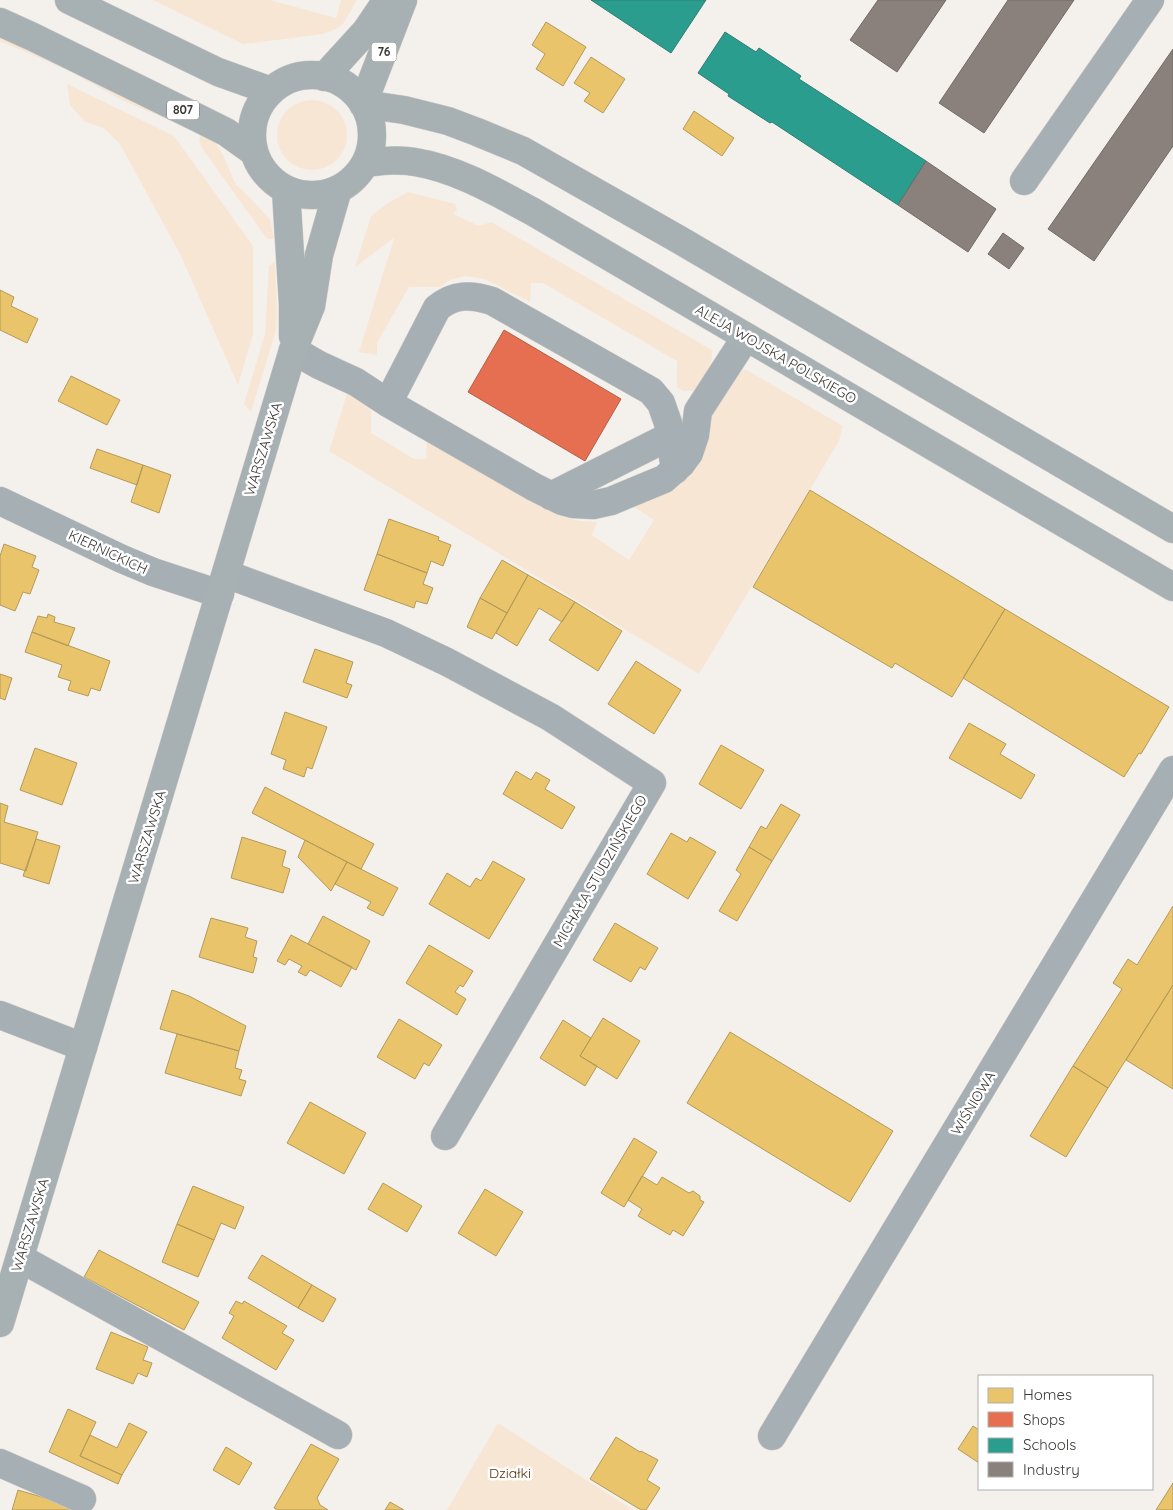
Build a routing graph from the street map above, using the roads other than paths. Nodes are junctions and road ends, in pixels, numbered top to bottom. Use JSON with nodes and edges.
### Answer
{"nodes":[{"id":1,"x":68,"y":0,"type":"edge"},
{"id":2,"x":386,"y":0,"type":"edge"},
{"id":3,"x":403,"y":0,"type":"edge"},
{"id":4,"x":1150,"y":0,"type":"edge"},
{"id":5,"x":0,"y":22,"type":"edge"},
{"id":6,"x":324,"y":77,"type":"junction"},
{"id":7,"x":271,"y":91,"type":"junction"},
{"id":8,"x":363,"y":104,"type":"junction"},
{"id":9,"x":254,"y":152,"type":"junction"},
{"id":10,"x":365,"y":163,"type":"junction"},
{"id":11,"x":1024,"y":181,"type":"dead end"},
{"id":12,"x":338,"y":189,"type":"junction"},
{"id":13,"x":286,"y":190,"type":"junction"},
{"id":14,"x":746,"y":337,"type":"junction"},
{"id":15,"x":293,"y":350,"type":"junction"},
{"id":16,"x":388,"y":403,"type":"junction"},
{"id":17,"x":661,"y":403,"type":"junction"},
{"id":18,"x":698,"y":411,"type":"junction"},
{"id":19,"x":670,"y":436,"type":"junction"},
{"id":20,"x":675,"y":470,"type":"junction"},
{"id":21,"x":551,"y":496,"type":"junction"},
{"id":22,"x":0,"y":501,"type":"edge"},
{"id":23,"x":1173,"y":529,"type":"edge"},
{"id":24,"x":223,"y":584,"type":"junction"},
{"id":25,"x":1173,"y":587,"type":"edge"},
{"id":26,"x":1173,"y":770,"type":"edge"},
{"id":27,"x":0,"y":1016,"type":"edge"},
{"id":28,"x":83,"y":1047,"type":"junction"},
{"id":29,"x":445,"y":1136,"type":"dead end"},
{"id":30,"x":20,"y":1258,"type":"junction"},
{"id":31,"x":0,"y":1323,"type":"edge"},
{"id":32,"x":338,"y":1435,"type":"dead end"},
{"id":33,"x":772,"y":1436,"type":"dead end"},
{"id":34,"x":0,"y":1463,"type":"edge"},
{"id":35,"x":82,"y":1500,"type":"dead end"}],
"edges":[{"from":1,"to":7,"type":"main road"},
{"from":2,"to":6,"type":"main road","number":"76"},
{"from":3,"to":8,"type":"main road","number":"76"},
{"from":4,"to":11,"type":"street"},
{"from":5,"to":9,"type":"main road","number":"807"},
{"from":6,"to":7,"type":"main road"},
{"from":6,"to":8,"type":"main road"},
{"from":7,"to":9,"type":"main road"},
{"from":8,"to":10,"type":"main road"},
{"from":8,"to":23,"type":"main road"},
{"from":9,"to":13,"type":"main road"},
{"from":10,"to":12,"type":"main road"},
{"from":10,"to":14,"type":"main road","name":"ALEJA WOJSKA POLSKIEGO"},
{"from":12,"to":13,"type":"main road"},
{"from":12,"to":15,"type":"main road","name":"WARSZAWSKA"},
{"from":13,"to":15,"type":"main road","name":"WARSZAWSKA"},
{"from":14,"to":18,"type":"street"},
{"from":14,"to":25,"type":"main road","name":"ALEJA WOJSKA POLSKIEGO"},
{"from":15,"to":16,"type":"street"},
{"from":15,"to":24,"type":"main road","name":"WARSZAWSKA"},
{"from":16,"to":17,"type":"street"},
{"from":16,"to":21,"type":"street"},
{"from":17,"to":18,"type":"street"},
{"from":17,"to":19,"type":"street"},
{"from":18,"to":20,"type":"street"},
{"from":19,"to":20,"type":"street"},
{"from":19,"to":21,"type":"street"},
{"from":20,"to":21,"type":"street"},
{"from":22,"to":24,"type":"street","name":"KIERNICKICH"},
{"from":24,"to":28,"type":"main road","name":"WARSZAWSKA"},
{"from":24,"to":29,"type":"street","name":"MICHAŁA STUDZIŃSKIEGO"},
{"from":26,"to":33,"type":"street","name":"WIŚNIOWA"},
{"from":27,"to":28,"type":"street"},
{"from":28,"to":30,"type":"main road","name":"WARSZAWSKA"},
{"from":30,"to":31,"type":"main road","name":"WARSZAWSKA"},
{"from":30,"to":32,"type":"street"},
{"from":34,"to":35,"type":"street"}]}
